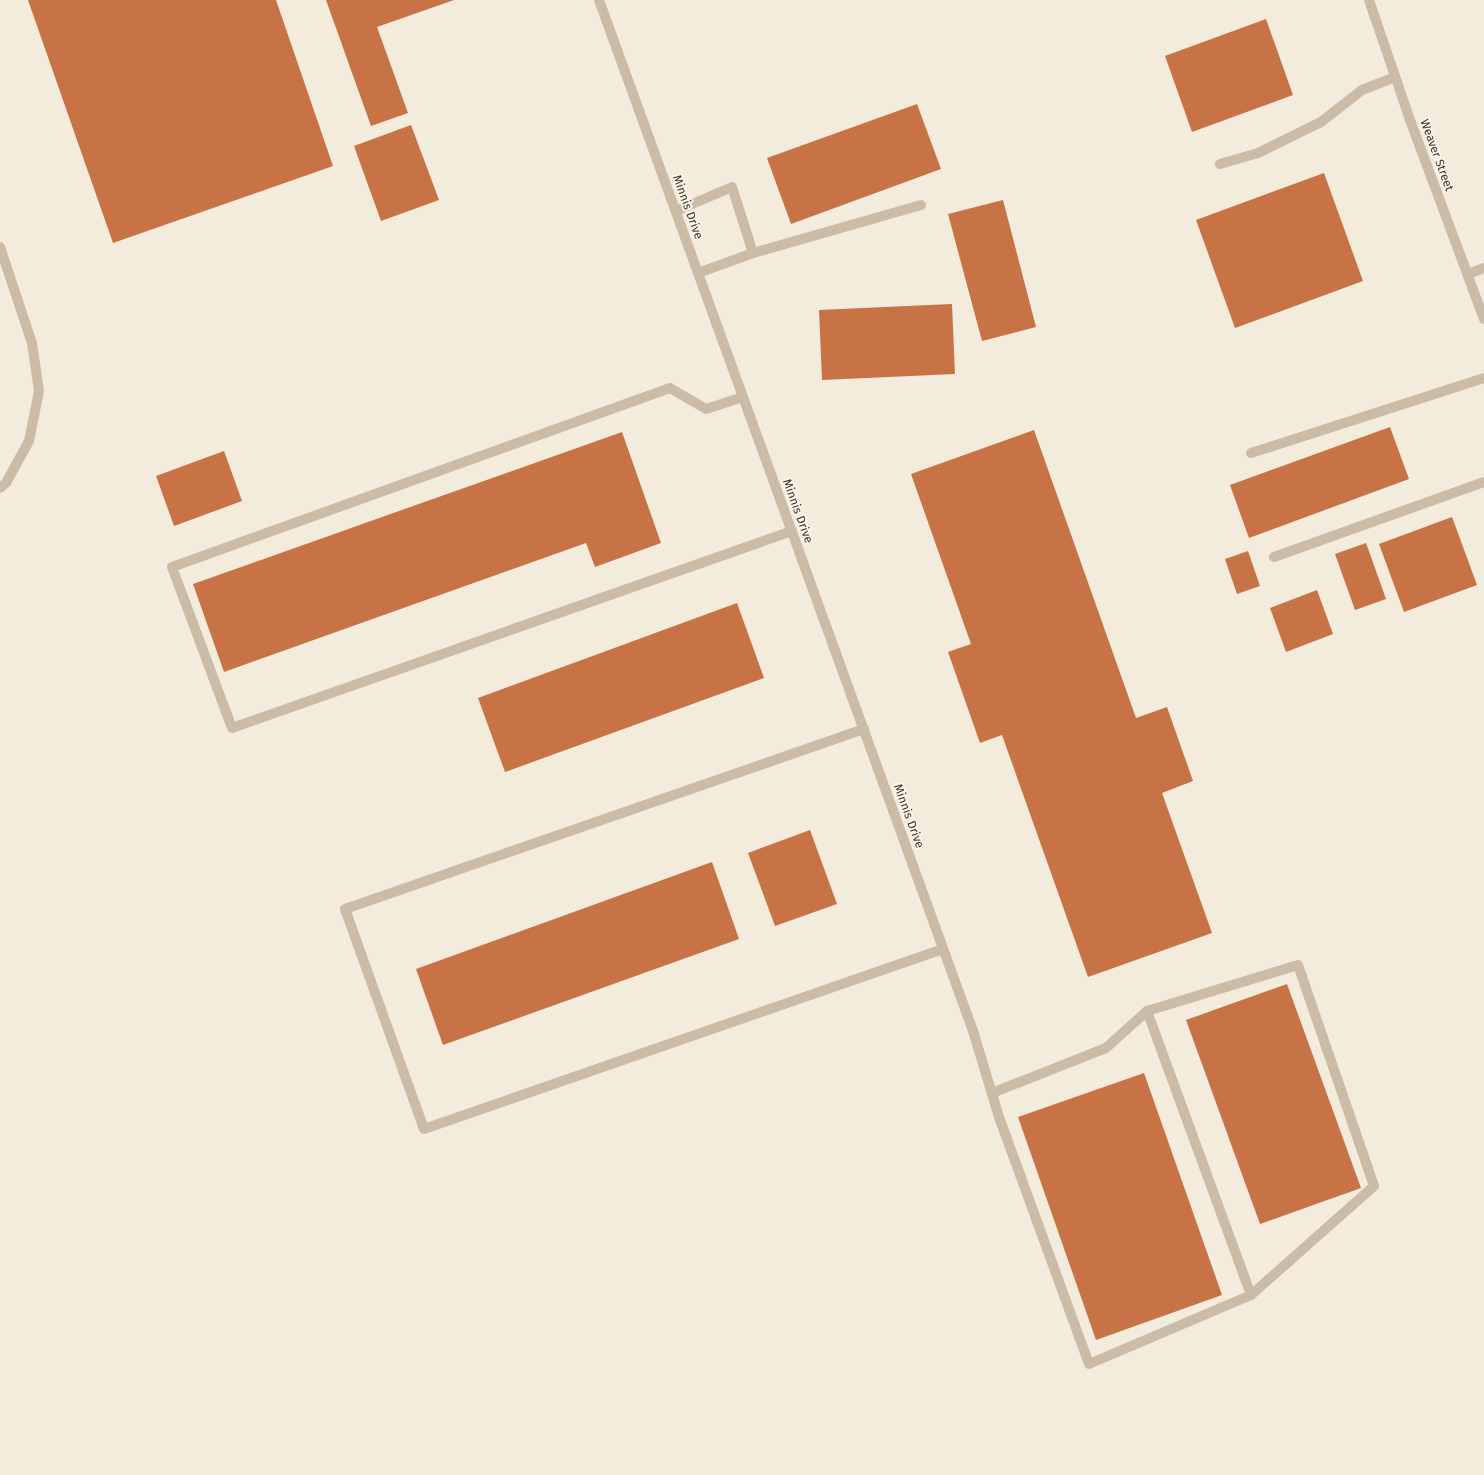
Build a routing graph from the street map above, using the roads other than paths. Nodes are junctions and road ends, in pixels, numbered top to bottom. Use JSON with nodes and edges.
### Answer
{"nodes":[{"id":1,"x":599,"y":0,"type":"edge"},
{"id":2,"x":1369,"y":0,"type":"edge"},
{"id":3,"x":1395,"y":78,"type":"junction"},
{"id":4,"x":1220,"y":164,"type":"dead end"},
{"id":5,"x":921,"y":205,"type":"dead end"},
{"id":6,"x":676,"y":211,"type":"junction"},
{"id":7,"x":0,"y":247,"type":"edge"},
{"id":8,"x":753,"y":253,"type":"junction"},
{"id":9,"x":1484,"y":268,"type":"edge"},
{"id":10,"x":698,"y":273,"type":"junction"},
{"id":11,"x":1468,"y":274,"type":"junction"},
{"id":12,"x":1484,"y":319,"type":"edge"},
{"id":13,"x":1484,"y":378,"type":"edge"},
{"id":14,"x":743,"y":397,"type":"junction"},
{"id":15,"x":1251,"y":453,"type":"dead end"},
{"id":16,"x":1484,"y":482,"type":"edge"},
{"id":17,"x":0,"y":488,"type":"edge"},
{"id":18,"x":792,"y":531,"type":"junction"},
{"id":19,"x":1274,"y":557,"type":"dead end"},
{"id":20,"x":864,"y":729,"type":"junction"},
{"id":21,"x":943,"y":949,"type":"junction"},
{"id":22,"x":1147,"y":1011,"type":"junction"},
{"id":23,"x":992,"y":1093,"type":"junction"},
{"id":24,"x":1251,"y":1295,"type":"junction"}],
"edges":[{"from":1,"to":6,"type":"street","name":"Minnis Drive"},
{"from":2,"to":3,"type":"street","name":"Weaver Street"},
{"from":3,"to":4,"type":"street"},
{"from":3,"to":11,"type":"street","name":"Weaver Street"},
{"from":5,"to":8,"type":"street"},
{"from":6,"to":8,"type":"street"},
{"from":6,"to":10,"type":"street","name":"Minnis Drive"},
{"from":7,"to":17,"type":"street"},
{"from":8,"to":10,"type":"street"},
{"from":9,"to":11,"type":"street"},
{"from":10,"to":14,"type":"street","name":"Minnis Drive"},
{"from":11,"to":12,"type":"street","name":"Weaver Street"},
{"from":13,"to":15,"type":"street"},
{"from":14,"to":18,"type":"street","name":"Minnis Drive"},
{"from":14,"to":18,"type":"street"},
{"from":16,"to":19,"type":"street"},
{"from":18,"to":20,"type":"street","name":"Minnis Drive"},
{"from":20,"to":21,"type":"street","name":"Minnis Drive"},
{"from":20,"to":21,"type":"street"},
{"from":21,"to":23,"type":"street","name":"Minnis Drive"},
{"from":22,"to":23,"type":"street"},
{"from":22,"to":24,"type":"street"},
{"from":22,"to":24,"type":"street"},
{"from":23,"to":24,"type":"street","name":"Minnis Drive"}]}
